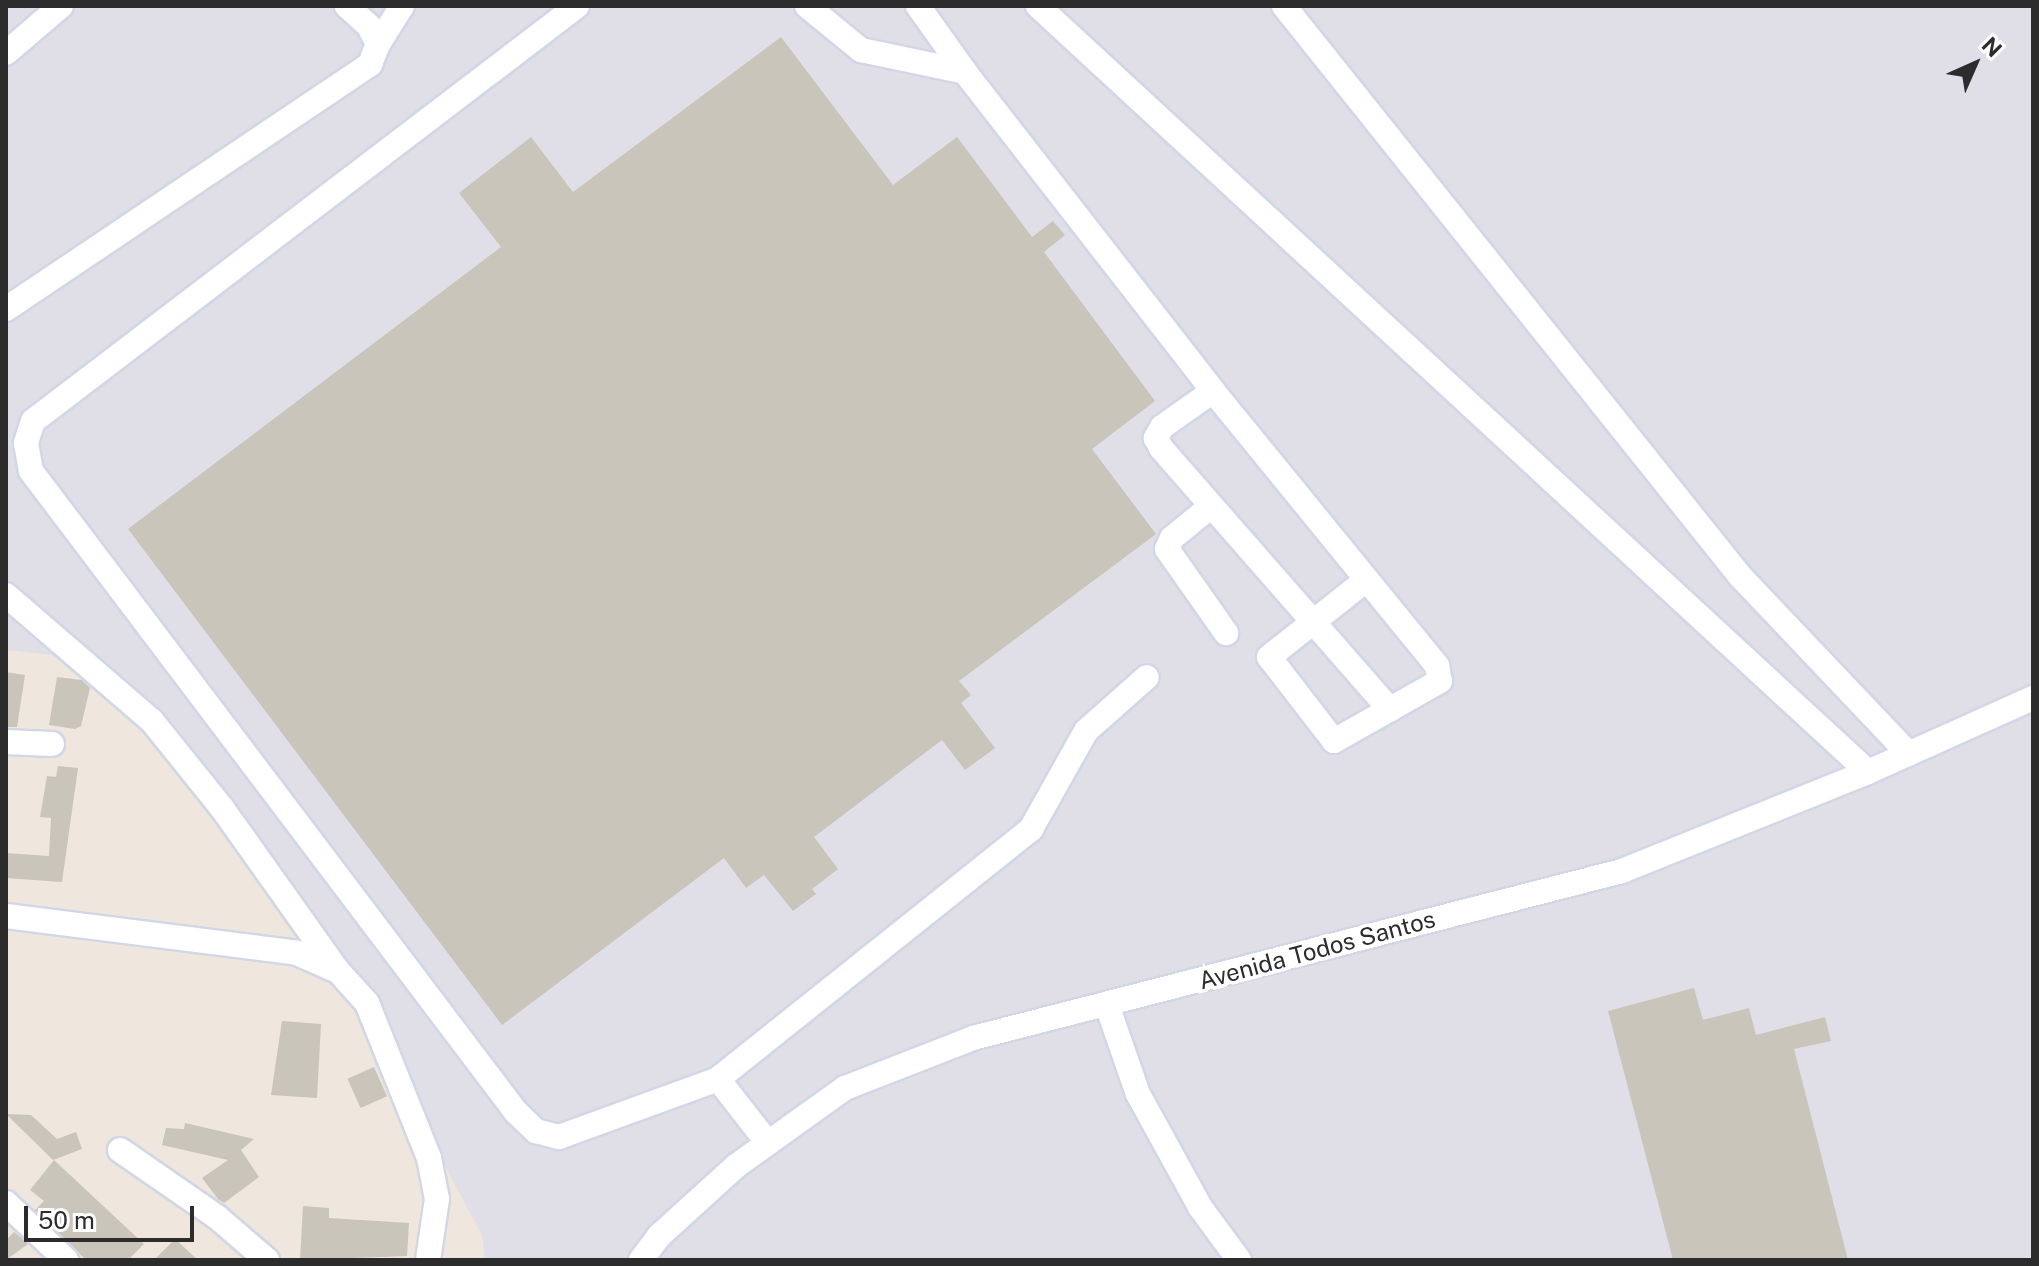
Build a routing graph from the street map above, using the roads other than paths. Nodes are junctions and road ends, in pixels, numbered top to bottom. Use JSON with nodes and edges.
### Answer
{"nodes":[{"id":1,"x":61,"y":6,"type":"edge"},
{"id":2,"x":347,"y":6,"type":"edge"},
{"id":3,"x":402,"y":6,"type":"edge"},
{"id":4,"x":577,"y":6,"type":"edge"},
{"id":5,"x":807,"y":6,"type":"edge"},
{"id":6,"x":918,"y":6,"type":"edge"},
{"id":7,"x":1038,"y":6,"type":"edge"},
{"id":8,"x":1284,"y":6,"type":"edge"},
{"id":9,"x":378,"y":44,"type":"junction"},
{"id":10,"x":6,"y":53,"type":"edge"},
{"id":11,"x":965,"y":72,"type":"junction"},
{"id":12,"x":6,"y":309,"type":"edge"},
{"id":13,"x":1213,"y":391,"type":"junction"},
{"id":14,"x":1210,"y":507,"type":"junction"},
{"id":15,"x":1365,"y":581,"type":"junction"},
{"id":16,"x":6,"y":595,"type":"edge"},
{"id":17,"x":1310,"y":624,"type":"junction"},
{"id":18,"x":1226,"y":633,"type":"dead end"},
{"id":19,"x":1147,"y":677,"type":"dead end"},
{"id":20,"x":2033,"y":698,"type":"edge"},
{"id":21,"x":1390,"y":710,"type":"junction"},
{"id":22,"x":6,"y":742,"type":"edge"},
{"id":23,"x":52,"y":744,"type":"dead end"},
{"id":24,"x":1909,"y":754,"type":"junction"},
{"id":25,"x":1868,"y":772,"type":"junction"},
{"id":26,"x":6,"y":916,"type":"edge"},
{"id":27,"x":338,"y":971,"type":"junction"},
{"id":28,"x":1107,"y":1005,"type":"junction"},
{"id":29,"x":718,"y":1079,"type":"junction"},
{"id":30,"x":768,"y":1143,"type":"junction"},
{"id":31,"x":120,"y":1150,"type":"dead end"},
{"id":32,"x":6,"y":1203,"type":"edge"},
{"id":33,"x":66,"y":1260,"type":"edge"},
{"id":34,"x":267,"y":1260,"type":"edge"},
{"id":35,"x":428,"y":1260,"type":"edge"},
{"id":36,"x":641,"y":1260,"type":"edge"},
{"id":37,"x":1239,"y":1260,"type":"edge"}],
"edges":[{"from":1,"to":10,"type":"street"},
{"from":2,"to":9,"type":"street"},
{"from":3,"to":9,"type":"street"},
{"from":4,"to":29,"type":"street"},
{"from":5,"to":11,"type":"street"},
{"from":6,"to":11,"type":"street"},
{"from":7,"to":25,"type":"street"},
{"from":8,"to":24,"type":"street"},
{"from":9,"to":12,"type":"street"},
{"from":11,"to":13,"type":"street"},
{"from":13,"to":14,"type":"street"},
{"from":13,"to":15,"type":"street"},
{"from":14,"to":17,"type":"street"},
{"from":14,"to":18,"type":"street"},
{"from":15,"to":17,"type":"street"},
{"from":15,"to":21,"type":"street"},
{"from":16,"to":27,"type":"street"},
{"from":17,"to":21,"type":"street"},
{"from":17,"to":21,"type":"street"},
{"from":19,"to":29,"type":"street"},
{"from":20,"to":24,"type":"street","name":"Avenida Todos Santos"},
{"from":22,"to":23,"type":"street"},
{"from":24,"to":25,"type":"street","name":"Avenida Todos Santos"},
{"from":25,"to":28,"type":"street","name":"Avenida Todos Santos"},
{"from":26,"to":27,"type":"street"},
{"from":27,"to":35,"type":"street"},
{"from":28,"to":30,"type":"street","name":"Avenida Todos Santos"},
{"from":28,"to":37,"type":"street"},
{"from":29,"to":30,"type":"street"},
{"from":30,"to":36,"type":"street","name":"Avenida Todos Santos"},
{"from":31,"to":34,"type":"street"},
{"from":32,"to":33,"type":"street"}]}
